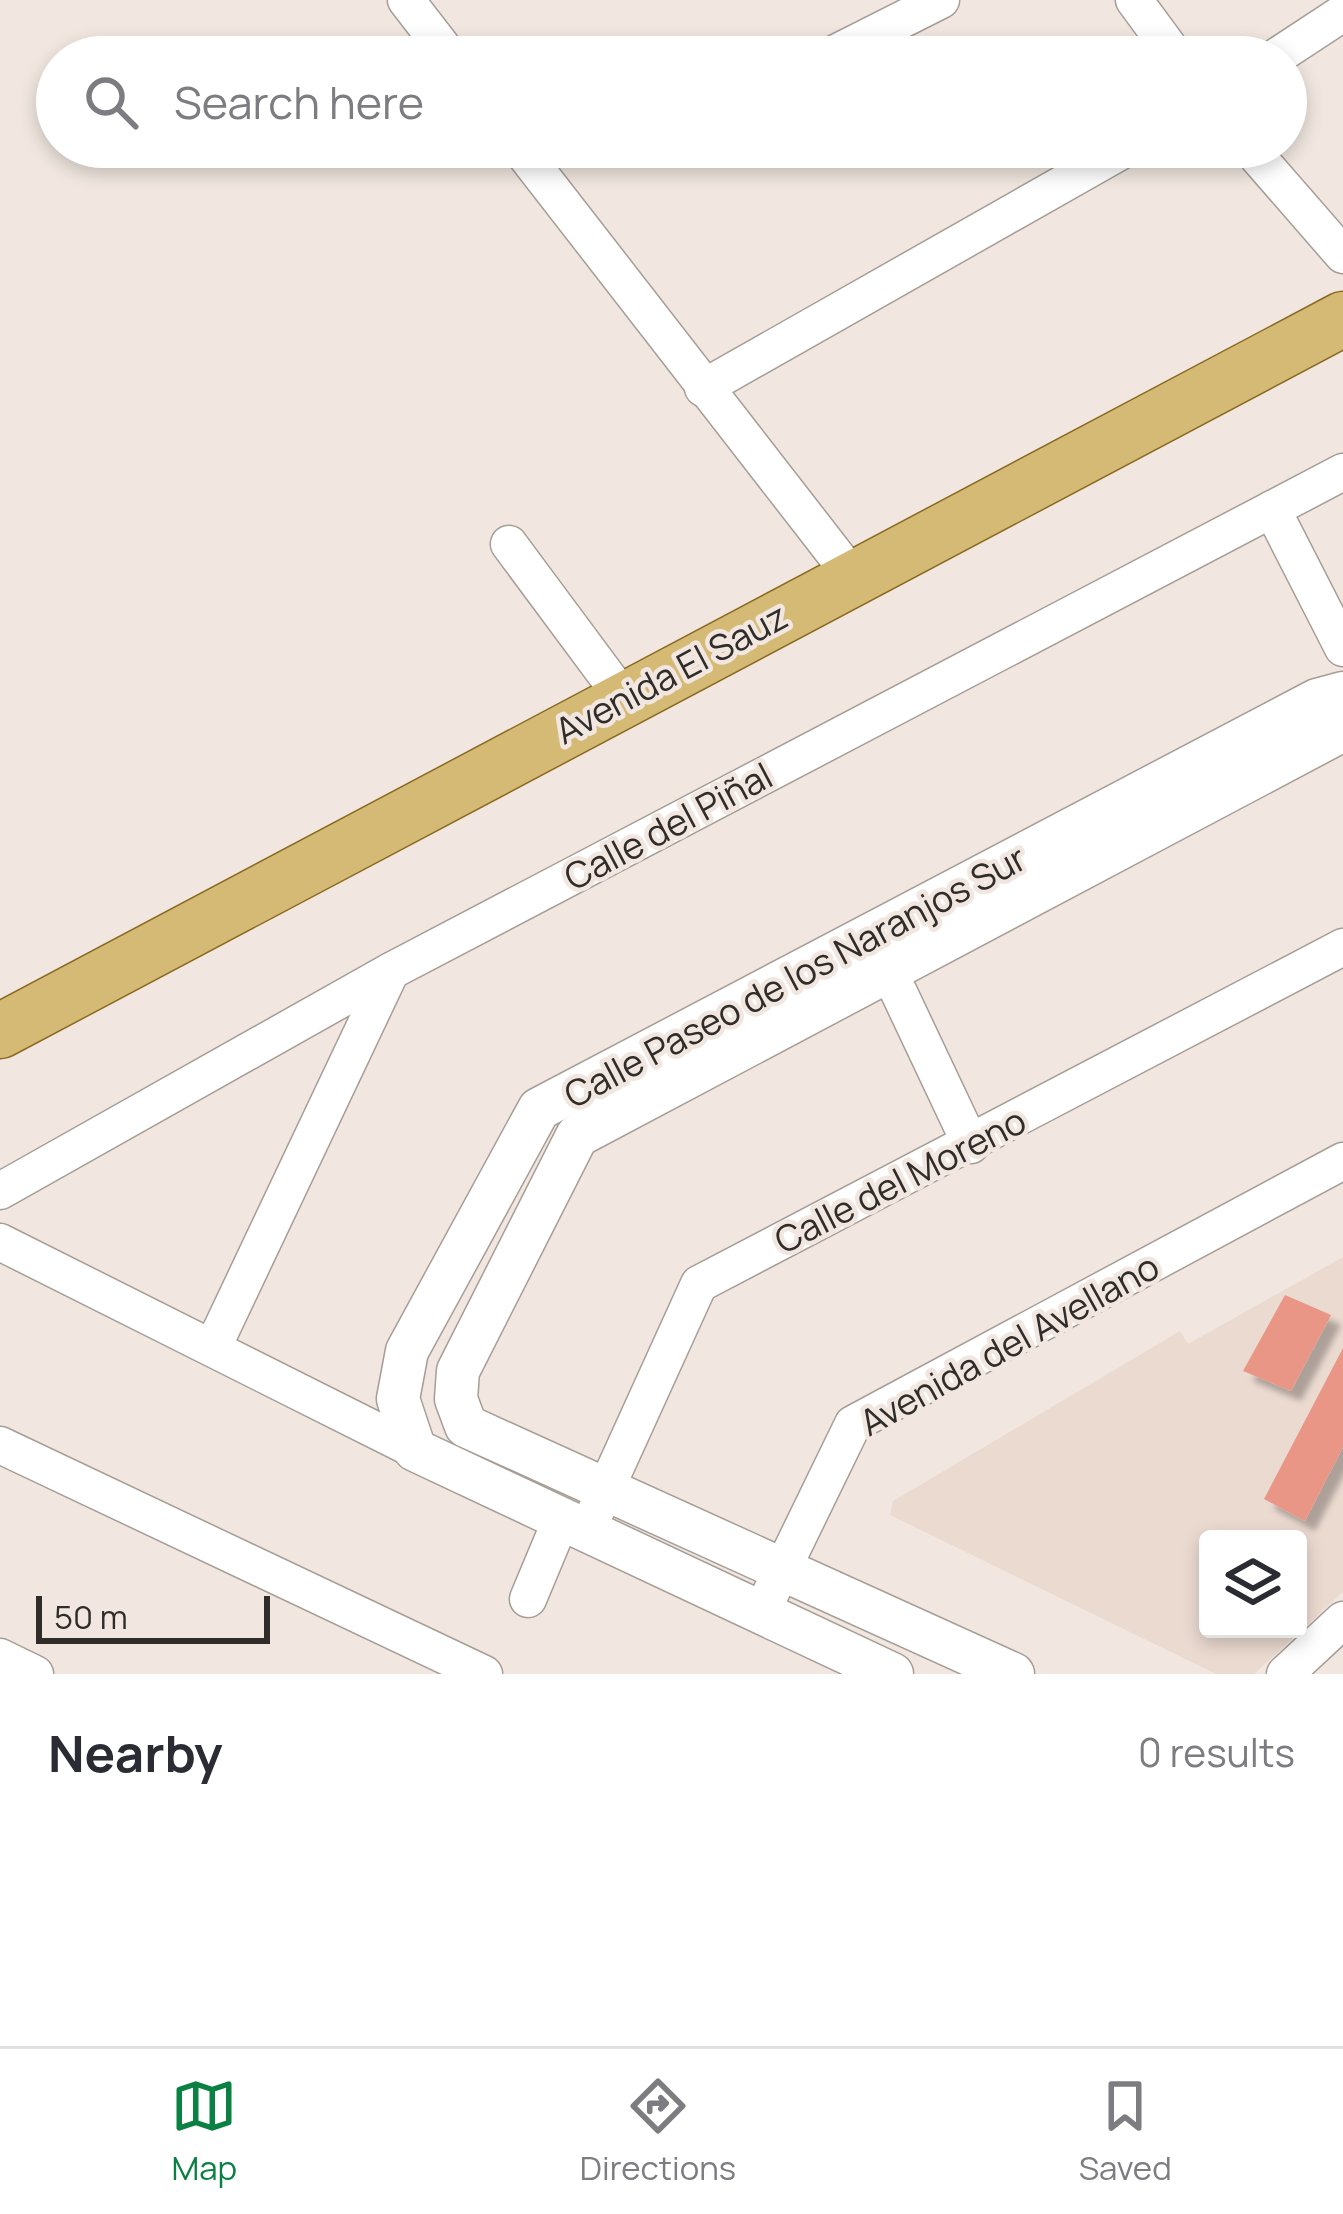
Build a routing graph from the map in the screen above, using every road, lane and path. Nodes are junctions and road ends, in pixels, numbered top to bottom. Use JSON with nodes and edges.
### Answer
{"nodes":[{"id":1,"x":406,"y":0,"type":"edge"},
{"id":2,"x":941,"y":0,"type":"edge"},
{"id":3,"x":1134,"y":0,"type":"edge"},
{"id":4,"x":1343,"y":13,"type":"edge"},
{"id":5,"x":434,"y":36,"type":"edge"},
{"id":6,"x":870,"y":36,"type":"edge"},
{"id":7,"x":1161,"y":36,"type":"edge"},
{"id":8,"x":1307,"y":37,"type":"edge"},
{"id":9,"x":535,"y":168,"type":"edge"},
{"id":10,"x":1090,"y":168,"type":"edge"},
{"id":11,"x":1267,"y":168,"type":"edge"},
{"id":12,"x":1343,"y":255,"type":"edge"},
{"id":13,"x":1343,"y":319,"type":"edge"},
{"id":14,"x":703,"y":388,"type":"junction"},
{"id":15,"x":1343,"y":472,"type":"edge"},
{"id":16,"x":1272,"y":509,"type":"junction"},
{"id":17,"x":509,"y":544,"type":"dead end"},
{"id":18,"x":852,"y":576,"type":"junction"},
{"id":19,"x":1343,"y":648,"type":"edge"},
{"id":20,"x":1343,"y":693,"type":"edge"},
{"id":21,"x":624,"y":699,"type":"junction"},
{"id":22,"x":1343,"y":730,"type":"edge"},
{"id":23,"x":1343,"y":947,"type":"edge"},
{"id":24,"x":881,"y":956,"type":"junction"},
{"id":25,"x":391,"y":971,"type":"junction"},
{"id":26,"x":0,"y":1031,"type":"edge"},
{"id":27,"x":971,"y":1145,"type":"junction"},
{"id":28,"x":1343,"y":1160,"type":"edge"},
{"id":29,"x":0,"y":1191,"type":"edge"},
{"id":30,"x":0,"y":1242,"type":"edge"},
{"id":31,"x":213,"y":1347,"type":"junction"},
{"id":32,"x":0,"y":1444,"type":"edge"},
{"id":33,"x":415,"y":1450,"type":"junction"},
{"id":34,"x":606,"y":1492,"type":"junction"},
{"id":35,"x":573,"y":1526,"type":"junction"},
{"id":36,"x":785,"y":1568,"type":"junction"},
{"id":37,"x":528,"y":1599,"type":"dead end"},
{"id":38,"x":762,"y":1611,"type":"junction"},
{"id":39,"x":1343,"y":1620,"type":"edge"},
{"id":40,"x":0,"y":1657,"type":"edge"},
{"id":41,"x":34,"y":1674,"type":"edge"},
{"id":42,"x":484,"y":1674,"type":"edge"},
{"id":43,"x":892,"y":1674,"type":"edge"},
{"id":44,"x":1013,"y":1674,"type":"edge"},
{"id":45,"x":1286,"y":1674,"type":"edge"}],
"edges":[{"from":1,"to":5,"type":"street"},
{"from":2,"to":6,"type":"street"},
{"from":3,"to":7,"type":"street"},
{"from":4,"to":8,"type":"street"},
{"from":9,"to":14,"type":"street"},
{"from":10,"to":14,"type":"street"},
{"from":11,"to":12,"type":"street"},
{"from":13,"to":18,"type":"main road","name":"Avenida El Sauz"},
{"from":14,"to":18,"type":"street"},
{"from":15,"to":16,"type":"street","name":"Calle del Piñal"},
{"from":16,"to":19,"type":"street"},
{"from":16,"to":25,"type":"street","name":"Calle del Piñal"},
{"from":17,"to":21,"type":"street"},
{"from":18,"to":21,"type":"main road","name":"Avenida El Sauz"},
{"from":20,"to":24,"type":"street","name":"Calle Paseo de los Naranjos Sur"},
{"from":21,"to":26,"type":"main road","name":"Avenida El Sauz"},
{"from":22,"to":24,"type":"street"},
{"from":23,"to":27,"type":"street","name":"Calle del Moreno"},
{"from":24,"to":27,"type":"street"},
{"from":24,"to":33,"type":"street","name":"Calle Paseo de los Naranjos Sur"},
{"from":24,"to":34,"type":"street"},
{"from":25,"to":29,"type":"street","name":"Calle del Piñal"},
{"from":25,"to":31,"type":"street"},
{"from":27,"to":34,"type":"street","name":"Calle del Moreno"},
{"from":28,"to":36,"type":"street","name":"Avenida del Avellano"},
{"from":30,"to":31,"type":"street"},
{"from":31,"to":33,"type":"street"},
{"from":32,"to":42,"type":"street"},
{"from":33,"to":35,"type":"street"},
{"from":34,"to":35,"type":"street","name":"Calle del Moreno"},
{"from":34,"to":36,"type":"street"},
{"from":35,"to":37,"type":"street","name":"Calle del Moreno"},
{"from":35,"to":38,"type":"street"},
{"from":36,"to":38,"type":"street","name":"Avenida del Avellano"},
{"from":36,"to":44,"type":"street"},
{"from":38,"to":43,"type":"street"},
{"from":39,"to":45,"type":"street"},
{"from":40,"to":41,"type":"street"}]}
